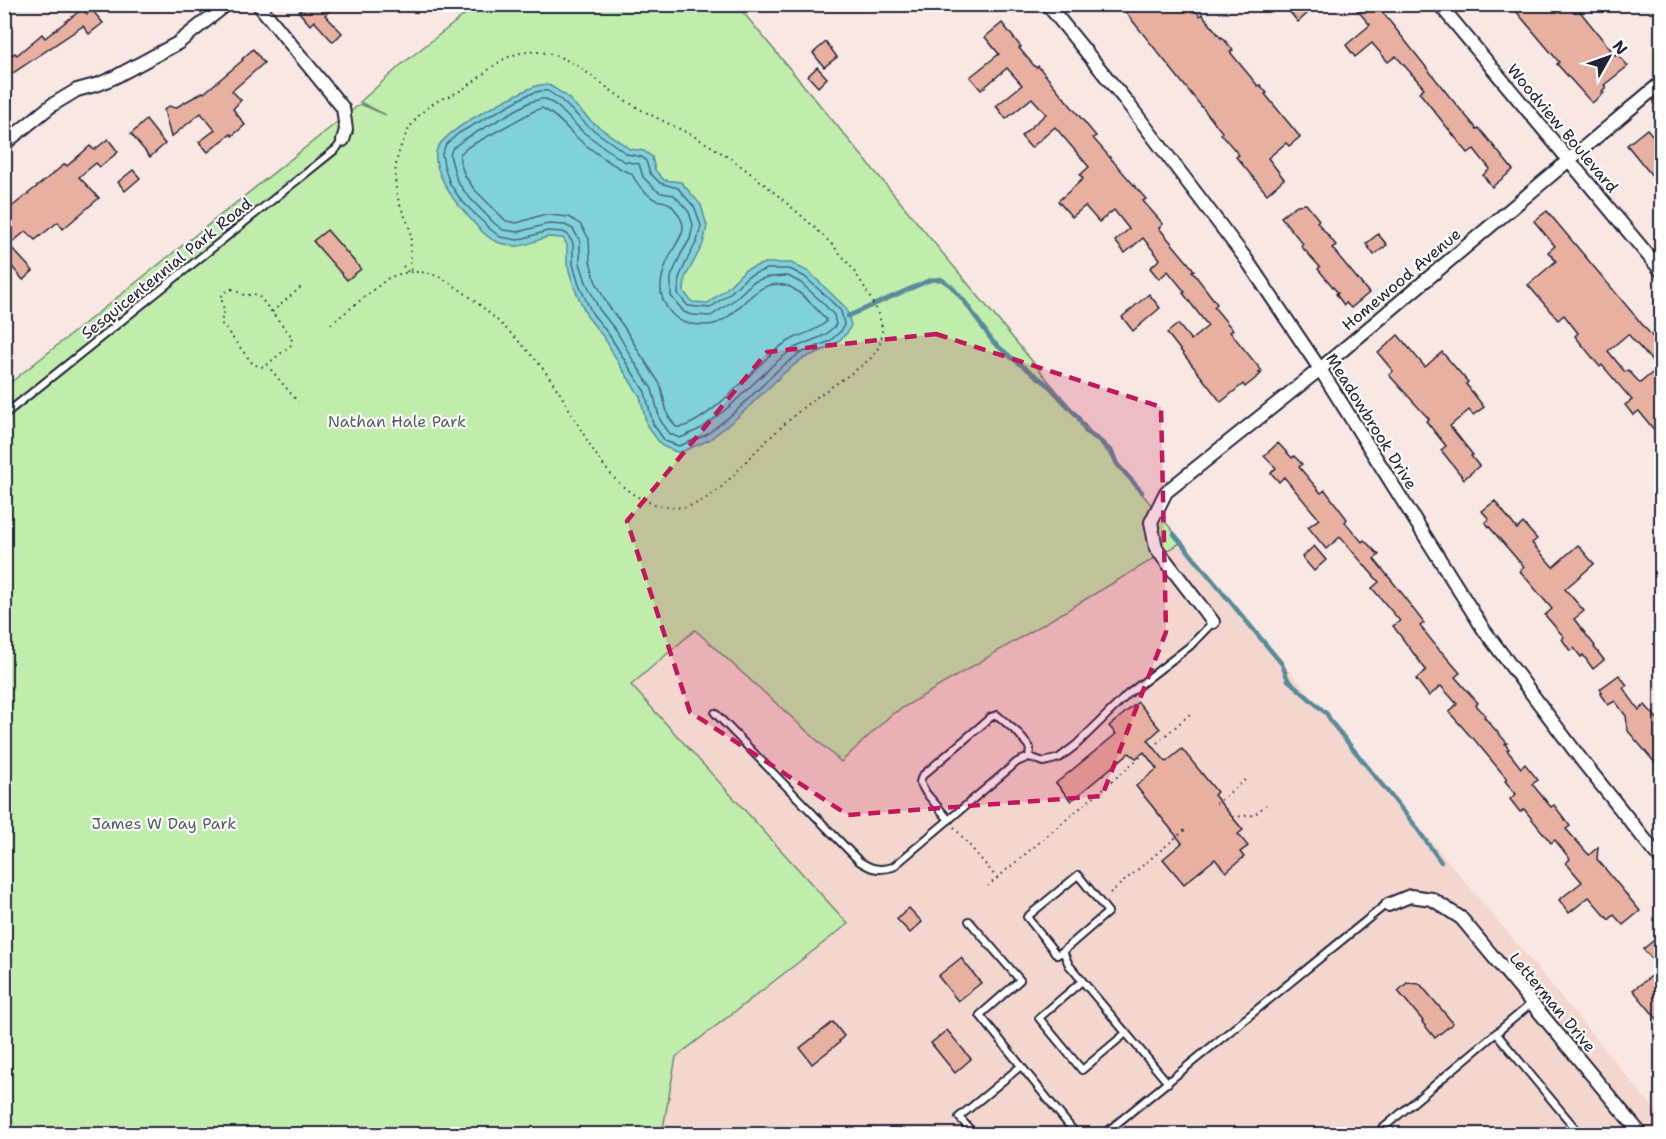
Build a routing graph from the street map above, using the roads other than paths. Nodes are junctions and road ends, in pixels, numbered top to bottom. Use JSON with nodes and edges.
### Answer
{"nodes":[{"id":1,"x":227,"y":4,"type":"edge"},
{"id":2,"x":258,"y":4,"type":"edge"},
{"id":3,"x":1047,"y":4,"type":"edge"},
{"id":4,"x":1439,"y":4,"type":"edge"},
{"id":5,"x":1662,"y":82,"type":"edge"},
{"id":6,"x":343,"y":140,"type":"joint"},
{"id":7,"x":4,"y":144,"type":"edge"},
{"id":8,"x":1568,"y":160,"type":"junction"},
{"id":9,"x":1662,"y":272,"type":"edge"},
{"id":10,"x":1320,"y":369,"type":"junction"},
{"id":11,"x":4,"y":416,"type":"edge"},
{"id":12,"x":1213,"y":622,"type":"joint"},
{"id":13,"x":715,"y":713,"type":"dead end"},
{"id":14,"x":1029,"y":757,"type":"junction"},
{"id":15,"x":949,"y":820,"type":"junction"},
{"id":16,"x":1662,"y":861,"type":"edge"},
{"id":17,"x":1388,"y":905,"type":"joint"},
{"id":18,"x":969,"y":921,"type":"dead end"},
{"id":19,"x":1063,"y":951,"type":"junction"},
{"id":20,"x":1082,"y":981,"type":"junction"},
{"id":21,"x":1532,"y":1003,"type":"junction"},
{"id":22,"x":1126,"y":1033,"type":"junction"},
{"id":23,"x":1496,"y":1033,"type":"junction"},
{"id":24,"x":1021,"y":1066,"type":"junction"},
{"id":25,"x":1168,"y":1083,"type":"junction"},
{"id":26,"x":974,"y":1134,"type":"edge"},
{"id":27,"x":1076,"y":1134,"type":"edge"},
{"id":28,"x":1104,"y":1134,"type":"edge"},
{"id":29,"x":1376,"y":1134,"type":"edge"},
{"id":30,"x":1580,"y":1134,"type":"edge"},
{"id":31,"x":1641,"y":1134,"type":"edge"}],
"edges":[{"from":1,"to":7,"type":"street"},
{"from":2,"to":6,"type":"street"},
{"from":3,"to":10,"type":"street","name":"Meadowbrook Drive"},
{"from":4,"to":8,"type":"street","name":"Woodview Boulevard"},
{"from":5,"to":8,"type":"street","name":"Homewood Avenue"},
{"from":6,"to":11,"type":"lane","name":"Sesquicentennial Park Road"},
{"from":8,"to":9,"type":"street","name":"Woodview Boulevard"},
{"from":8,"to":10,"type":"street","name":"Homewood Avenue"},
{"from":10,"to":12,"type":"street","name":"Homewood Avenue"},
{"from":10,"to":16,"type":"street","name":"Meadowbrook Drive"},
{"from":12,"to":14,"type":"lane"},
{"from":13,"to":15,"type":"lane"},
{"from":14,"to":15,"type":"lane"},
{"from":14,"to":15,"type":"lane"},
{"from":17,"to":21,"type":"street","name":"Letterman Drive"},
{"from":17,"to":25,"type":"lane"},
{"from":18,"to":24,"type":"lane"},
{"from":19,"to":19,"type":"lane"},
{"from":19,"to":20,"type":"lane"},
{"from":20,"to":22,"type":"lane"},
{"from":20,"to":22,"type":"lane"},
{"from":21,"to":23,"type":"lane"},
{"from":21,"to":31,"type":"street","name":"Letterman Drive"},
{"from":22,"to":25,"type":"lane"},
{"from":23,"to":29,"type":"lane"},
{"from":23,"to":30,"type":"lane"},
{"from":24,"to":26,"type":"lane"},
{"from":24,"to":27,"type":"lane"},
{"from":25,"to":28,"type":"lane"}]}
